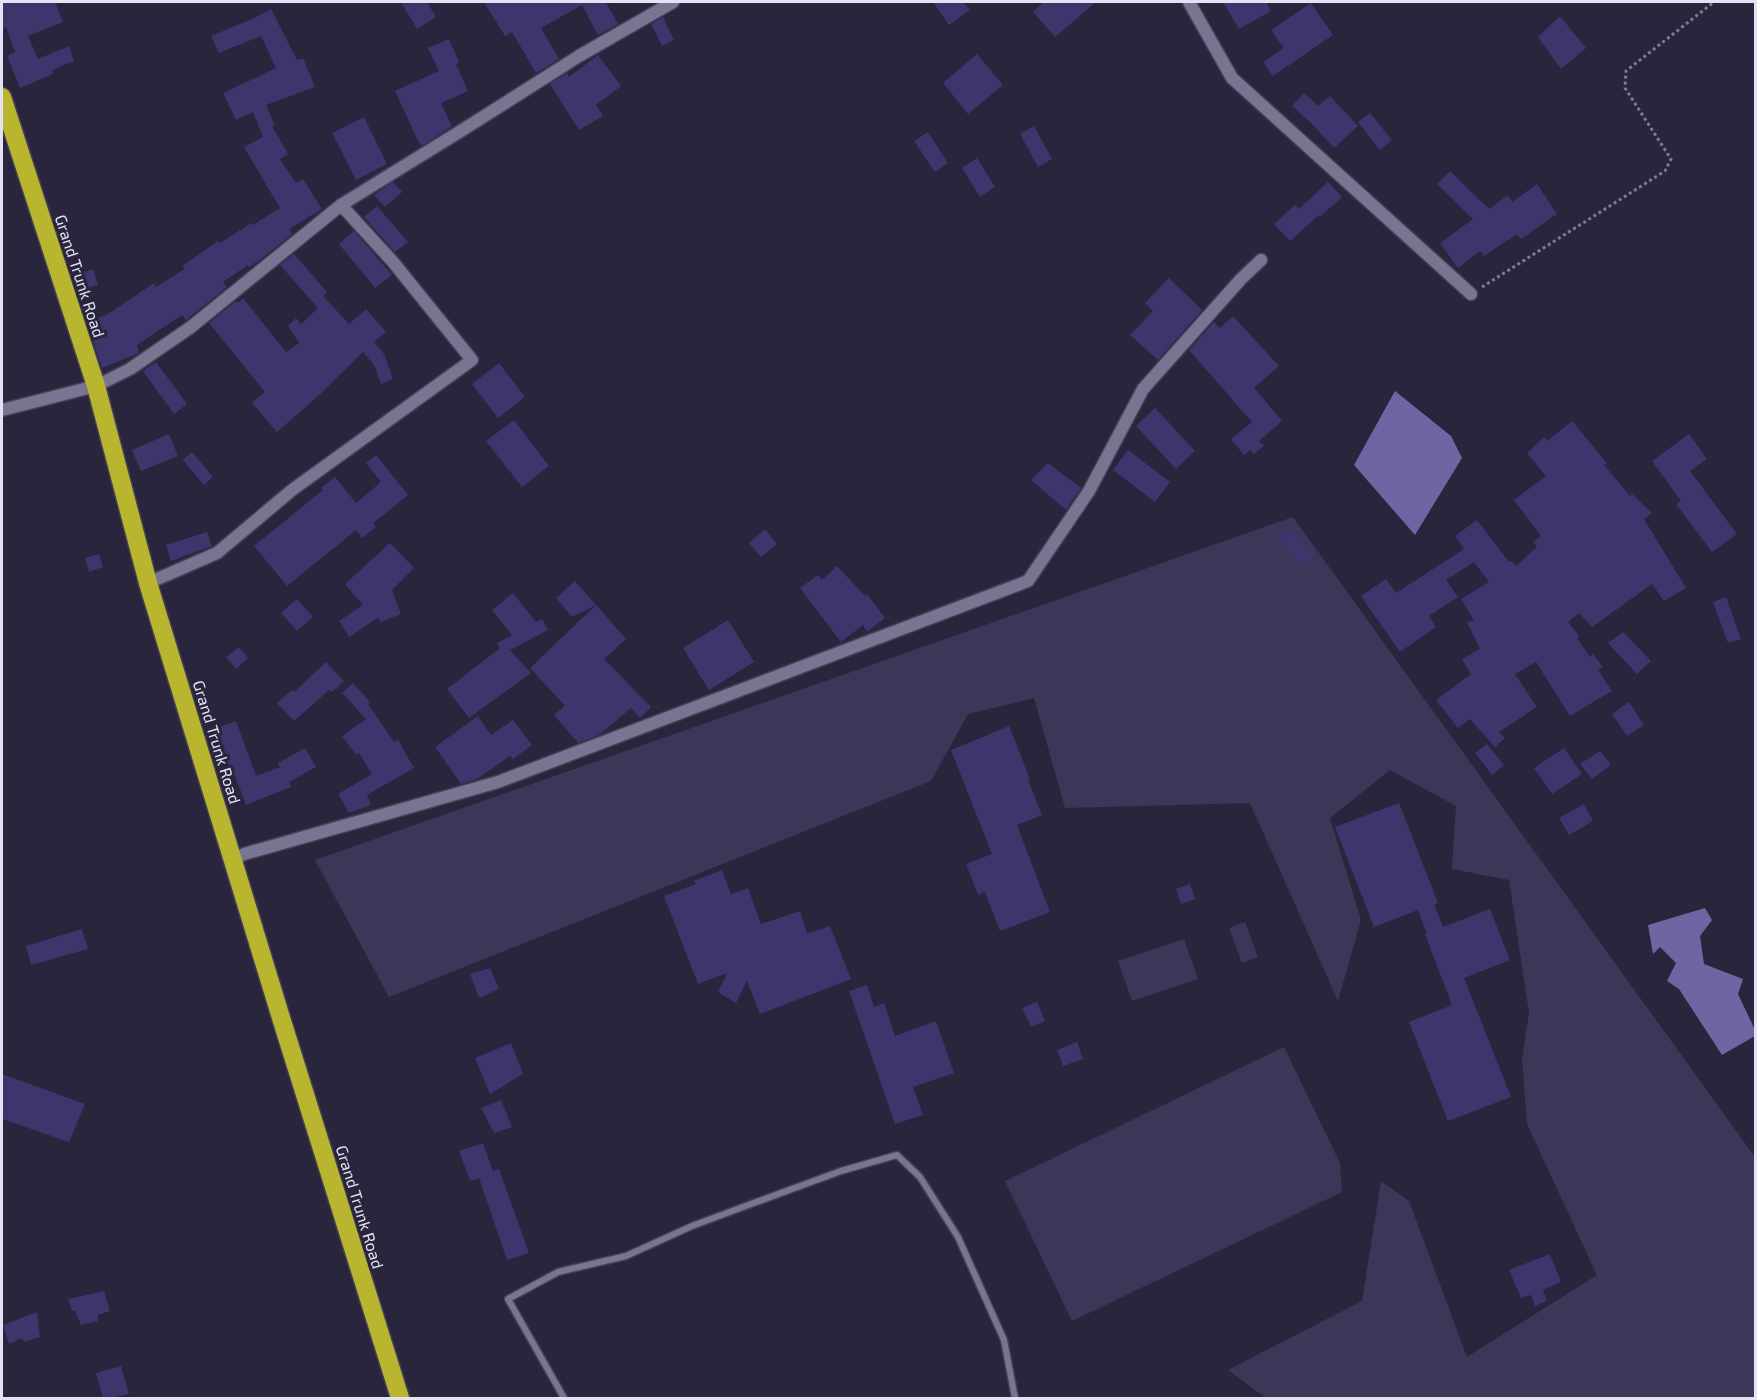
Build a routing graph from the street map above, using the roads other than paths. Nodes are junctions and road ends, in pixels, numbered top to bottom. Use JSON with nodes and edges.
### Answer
{"nodes":[{"id":1,"x":674,"y":2,"type":"edge"},
{"id":2,"x":1189,"y":2,"type":"edge"},
{"id":3,"x":2,"y":97,"type":"edge"},
{"id":4,"x":342,"y":205,"type":"junction"},
{"id":5,"x":1261,"y":260,"type":"dead end"},
{"id":6,"x":1471,"y":294,"type":"road end"},
{"id":7,"x":96,"y":386,"type":"junction"},
{"id":8,"x":2,"y":410,"type":"edge"},
{"id":9,"x":148,"y":583,"type":"junction"},
{"id":10,"x":232,"y":860,"type":"junction"},
{"id":11,"x":400,"y":1398,"type":"edge"},
{"id":12,"x":564,"y":1398,"type":"edge"},
{"id":13,"x":1015,"y":1398,"type":"edge"}],
"edges":[{"from":1,"to":4,"type":"street"},
{"from":2,"to":6,"type":"street"},
{"from":3,"to":7,"type":"highway","name":"Grand Trunk Road"},
{"from":4,"to":7,"type":"street"},
{"from":4,"to":9,"type":"street"},
{"from":5,"to":10,"type":"street"},
{"from":7,"to":8,"type":"street"},
{"from":7,"to":9,"type":"highway","name":"Grand Trunk Road"},
{"from":9,"to":10,"type":"highway","name":"Grand Trunk Road"},
{"from":10,"to":11,"type":"highway","name":"Grand Trunk Road"},
{"from":12,"to":13,"type":"lane"}]}
